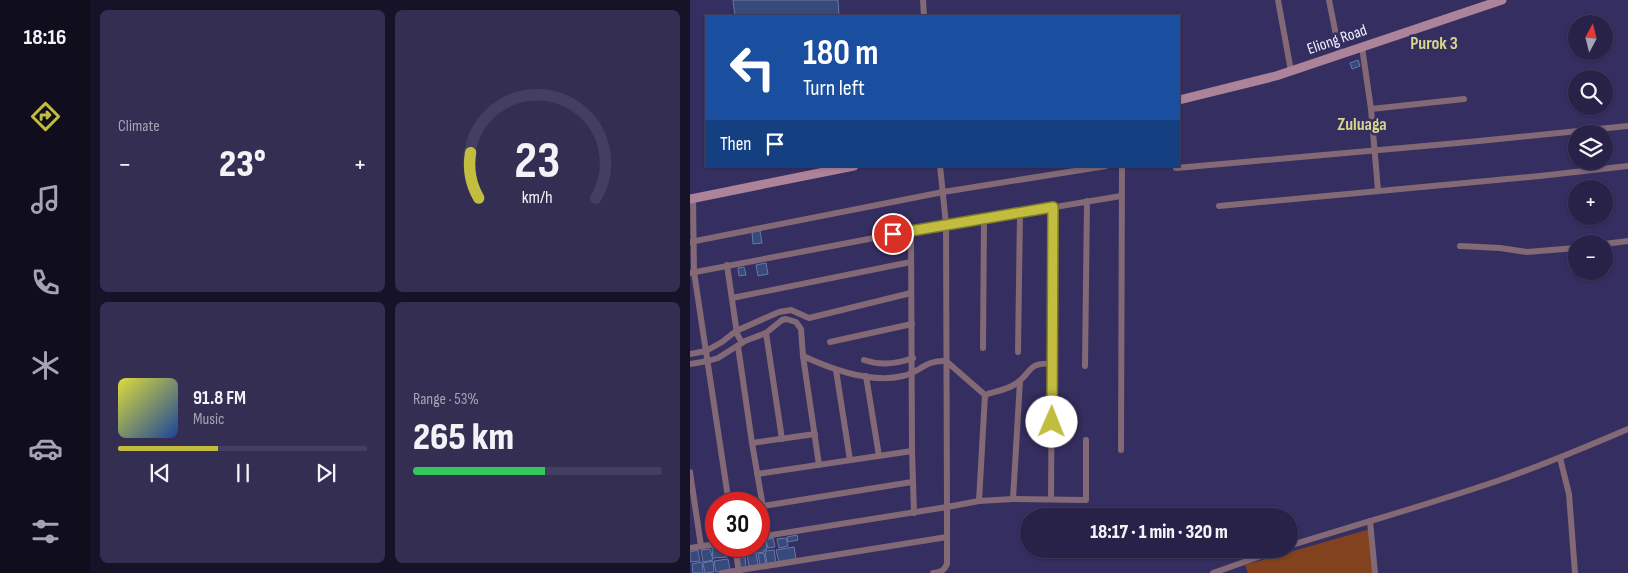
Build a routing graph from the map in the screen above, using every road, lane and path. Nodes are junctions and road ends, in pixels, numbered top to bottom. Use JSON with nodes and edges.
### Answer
{"nodes":[{"id":1,"x":923,"y":0,"type":"edge"},
{"id":2,"x":1278,"y":0,"type":"edge"},
{"id":3,"x":1330,"y":0,"type":"edge"},
{"id":4,"x":1502,"y":0,"type":"edge"},
{"id":5,"x":1486,"y":3,"type":"edge"},
{"id":6,"x":924,"y":15,"type":"edge"},
{"id":7,"x":1362,"y":47,"type":"junction"},
{"id":8,"x":1340,"y":55,"type":"junction"},
{"id":9,"x":1291,"y":71,"type":"junction"},
{"id":10,"x":1464,"y":99,"type":"dead end"},
{"id":11,"x":1180,"y":100,"type":"edge"},
{"id":12,"x":1371,"y":109,"type":"junction"},
{"id":13,"x":1628,"y":126,"type":"edge"},
{"id":14,"x":1374,"y":150,"type":"junction"},
{"id":15,"x":1628,"y":166,"type":"edge"},
{"id":16,"x":849,"y":167,"type":"edge"},
{"id":17,"x":940,"y":167,"type":"edge"},
{"id":18,"x":1100,"y":167,"type":"edge"},
{"id":19,"x":1122,"y":167,"type":"edge"},
{"id":20,"x":1176,"y":168,"type":"dead end"},
{"id":21,"x":1378,"y":190,"type":"junction"},
{"id":22,"x":943,"y":192,"type":"junction"},
{"id":23,"x":1121,"y":196,"type":"junction"},
{"id":24,"x":692,"y":198,"type":"edge"},
{"id":25,"x":1087,"y":201,"type":"junction"},
{"id":26,"x":1219,"y":206,"type":"dead end"},
{"id":27,"x":1053,"y":207,"type":"junction"},
{"id":28,"x":1020,"y":212,"type":"junction"},
{"id":29,"x":984,"y":218,"type":"junction"},
{"id":30,"x":946,"y":224,"type":"junction"},
{"id":31,"x":911,"y":231,"type":"junction"},
{"id":32,"x":1628,"y":241,"type":"edge"},
{"id":33,"x":692,"y":242,"type":"edge"},
{"id":34,"x":1613,"y":243,"type":"edge"},
{"id":35,"x":1460,"y":246,"type":"dead end"},
{"id":36,"x":1568,"y":249,"type":"edge"},
{"id":37,"x":911,"y":262,"type":"junction"},
{"id":38,"x":727,"y":266,"type":"junction"},
{"id":39,"x":692,"y":272,"type":"edge"},
{"id":40,"x":912,"y":293,"type":"junction"},
{"id":41,"x":732,"y":298,"type":"junction"},
{"id":42,"x":912,"y":324,"type":"junction"},
{"id":43,"x":766,"y":333,"type":"junction"},
{"id":44,"x":739,"y":340,"type":"junction"},
{"id":45,"x":830,"y":342,"type":"dead end"},
{"id":46,"x":983,"y":348,"type":"dead end"},
{"id":47,"x":706,"y":351,"type":"junction"},
{"id":48,"x":1018,"y":352,"type":"dead end"},
{"id":49,"x":690,"y":354,"type":"edge"},
{"id":50,"x":803,"y":356,"type":"junction"},
{"id":51,"x":913,"y":358,"type":"junction"},
{"id":52,"x":864,"y":360,"type":"dead end"},
{"id":53,"x":708,"y":361,"type":"junction"},
{"id":54,"x":946,"y":361,"type":"junction"},
{"id":55,"x":690,"y":364,"type":"edge"},
{"id":56,"x":1053,"y":364,"type":"junction"},
{"id":57,"x":1085,"y":366,"type":"dead end"},
{"id":58,"x":836,"y":370,"type":"junction"},
{"id":59,"x":912,"y":373,"type":"junction"},
{"id":60,"x":866,"y":376,"type":"junction"},
{"id":61,"x":1020,"y":381,"type":"junction"},
{"id":62,"x":985,"y":395,"type":"junction"},
{"id":63,"x":1628,"y":429,"type":"edge"},
{"id":64,"x":815,"y":434,"type":"junction"},
{"id":65,"x":782,"y":439,"type":"junction"},
{"id":66,"x":1086,"y":440,"type":"dead end"},
{"id":67,"x":752,"y":443,"type":"junction"},
{"id":68,"x":1121,"y":450,"type":"dead end"},
{"id":69,"x":912,"y":451,"type":"junction"},
{"id":70,"x":880,"y":456,"type":"junction"},
{"id":71,"x":1560,"y":458,"type":"junction"},
{"id":72,"x":850,"y":460,"type":"junction"},
{"id":73,"x":820,"y":465,"type":"junction"},
{"id":74,"x":690,"y":472,"type":"edge"},
{"id":75,"x":757,"y":474,"type":"junction"},
{"id":76,"x":912,"y":482,"type":"junction"},
{"id":77,"x":727,"y":492,"type":"edge"},
{"id":78,"x":760,"y":492,"type":"edge"},
{"id":79,"x":1013,"y":499,"type":"junction"},
{"id":80,"x":1051,"y":499,"type":"junction"},
{"id":81,"x":979,"y":502,"type":"junction"},
{"id":82,"x":770,"y":505,"type":"edge"},
{"id":83,"x":946,"y":507,"type":"junction"},
{"id":84,"x":914,"y":512,"type":"junction"},
{"id":85,"x":1370,"y":520,"type":"junction"},
{"id":86,"x":770,"y":536,"type":"edge"},
{"id":87,"x":947,"y":537,"type":"junction"},
{"id":88,"x":1298,"y":543,"type":"edge"},
{"id":89,"x":705,"y":545,"type":"edge"},
{"id":90,"x":701,"y":546,"type":"junction"},
{"id":91,"x":690,"y":548,"type":"edge"},
{"id":92,"x":736,"y":557,"type":"edge"},
{"id":93,"x":1256,"y":558,"type":"edge"},
{"id":94,"x":738,"y":572,"type":"edge"},
{"id":95,"x":722,"y":573,"type":"edge"},
{"id":96,"x":933,"y":573,"type":"edge"},
{"id":97,"x":1213,"y":573,"type":"edge"},
{"id":98,"x":1374,"y":573,"type":"edge"},
{"id":99,"x":1575,"y":573,"type":"edge"}],
"edges":[{"from":1,"to":6,"type":"street"},
{"from":2,"to":9,"type":"street"},
{"from":3,"to":8,"type":"street"},
{"from":4,"to":5,"type":"main road","name":"Eliong Road"},
{"from":5,"to":7,"type":"main road","name":"Eliong Road"},
{"from":7,"to":8,"type":"main road","name":"Eliong Road"},
{"from":7,"to":12,"type":"street"},
{"from":8,"to":9,"type":"main road","name":"Eliong Road"},
{"from":9,"to":11,"type":"main road","name":"Eliong Road"},
{"from":10,"to":12,"type":"street"},
{"from":12,"to":14,"type":"street"},
{"from":13,"to":14,"type":"street"},
{"from":14,"to":20,"type":"street"},
{"from":14,"to":21,"type":"street"},
{"from":15,"to":21,"type":"street"},
{"from":16,"to":24,"type":"main road"},
{"from":17,"to":22,"type":"street"},
{"from":18,"to":22,"type":"street"},
{"from":19,"to":23,"type":"street"},
{"from":21,"to":26,"type":"street"},
{"from":22,"to":30,"type":"street"},
{"from":22,"to":33,"type":"street"},
{"from":23,"to":25,"type":"street"},
{"from":23,"to":68,"type":"street"},
{"from":24,"to":33,"type":"street"},
{"from":25,"to":27,"type":"street"},
{"from":25,"to":57,"type":"street"},
{"from":27,"to":28,"type":"street"},
{"from":27,"to":56,"type":"street"},
{"from":28,"to":29,"type":"street"},
{"from":28,"to":48,"type":"street"},
{"from":29,"to":30,"type":"street"},
{"from":29,"to":46,"type":"street"},
{"from":30,"to":31,"type":"street"},
{"from":30,"to":54,"type":"street"},
{"from":31,"to":37,"type":"street"},
{"from":31,"to":38,"type":"street"},
{"from":32,"to":34,"type":"street"},
{"from":33,"to":39,"type":"street"},
{"from":35,"to":36,"type":"street"},
{"from":37,"to":40,"type":"street"},
{"from":37,"to":41,"type":"street"},
{"from":38,"to":39,"type":"street"},
{"from":38,"to":41,"type":"street"},
{"from":39,"to":47,"type":"street"},
{"from":40,"to":42,"type":"street"},
{"from":40,"to":44,"type":"street"},
{"from":41,"to":44,"type":"street"},
{"from":42,"to":45,"type":"street"},
{"from":42,"to":51,"type":"street"},
{"from":43,"to":44,"type":"street"},
{"from":43,"to":50,"type":"street"},
{"from":43,"to":65,"type":"street"},
{"from":44,"to":47,"type":"street"},
{"from":44,"to":53,"type":"street"},
{"from":44,"to":67,"type":"street"},
{"from":47,"to":49,"type":"street"},
{"from":47,"to":53,"type":"street"},
{"from":50,"to":58,"type":"street"},
{"from":50,"to":64,"type":"street"},
{"from":51,"to":52,"type":"street"},
{"from":51,"to":59,"type":"street"},
{"from":53,"to":55,"type":"street"},
{"from":53,"to":77,"type":"street"},
{"from":54,"to":59,"type":"street"},
{"from":54,"to":62,"type":"street"},
{"from":54,"to":83,"type":"street"},
{"from":56,"to":61,"type":"street"},
{"from":56,"to":80,"type":"street"},
{"from":58,"to":60,"type":"street"},
{"from":58,"to":72,"type":"street"},
{"from":59,"to":60,"type":"street"},
{"from":59,"to":69,"type":"street"},
{"from":60,"to":70,"type":"street"},
{"from":61,"to":62,"type":"street"},
{"from":61,"to":79,"type":"street"},
{"from":62,"to":81,"type":"street"},
{"from":63,"to":71,"type":"street"},
{"from":64,"to":65,"type":"street"},
{"from":64,"to":73,"type":"street"},
{"from":65,"to":67,"type":"street"},
{"from":66,"to":80,"type":"street"},
{"from":67,"to":75,"type":"street"},
{"from":69,"to":70,"type":"street"},
{"from":69,"to":76,"type":"street"},
{"from":70,"to":72,"type":"street"},
{"from":71,"to":85,"type":"street"},
{"from":71,"to":99,"type":"street"},
{"from":72,"to":73,"type":"street"},
{"from":73,"to":75,"type":"street"},
{"from":74,"to":90,"type":"street"},
{"from":75,"to":78,"type":"street"},
{"from":76,"to":82,"type":"street"},
{"from":76,"to":84,"type":"street"},
{"from":79,"to":80,"type":"street"},
{"from":79,"to":81,"type":"street"},
{"from":81,"to":83,"type":"street"},
{"from":83,"to":84,"type":"street"},
{"from":83,"to":87,"type":"street"},
{"from":84,"to":86,"type":"street"},
{"from":85,"to":88,"type":"street"},
{"from":85,"to":98,"type":"street"},
{"from":87,"to":94,"type":"street"},
{"from":87,"to":96,"type":"street"},
{"from":89,"to":90,"type":"street"},
{"from":90,"to":91,"type":"street"},
{"from":92,"to":94,"type":"street"},
{"from":93,"to":97,"type":"street"},
{"from":94,"to":95,"type":"street"}]}
